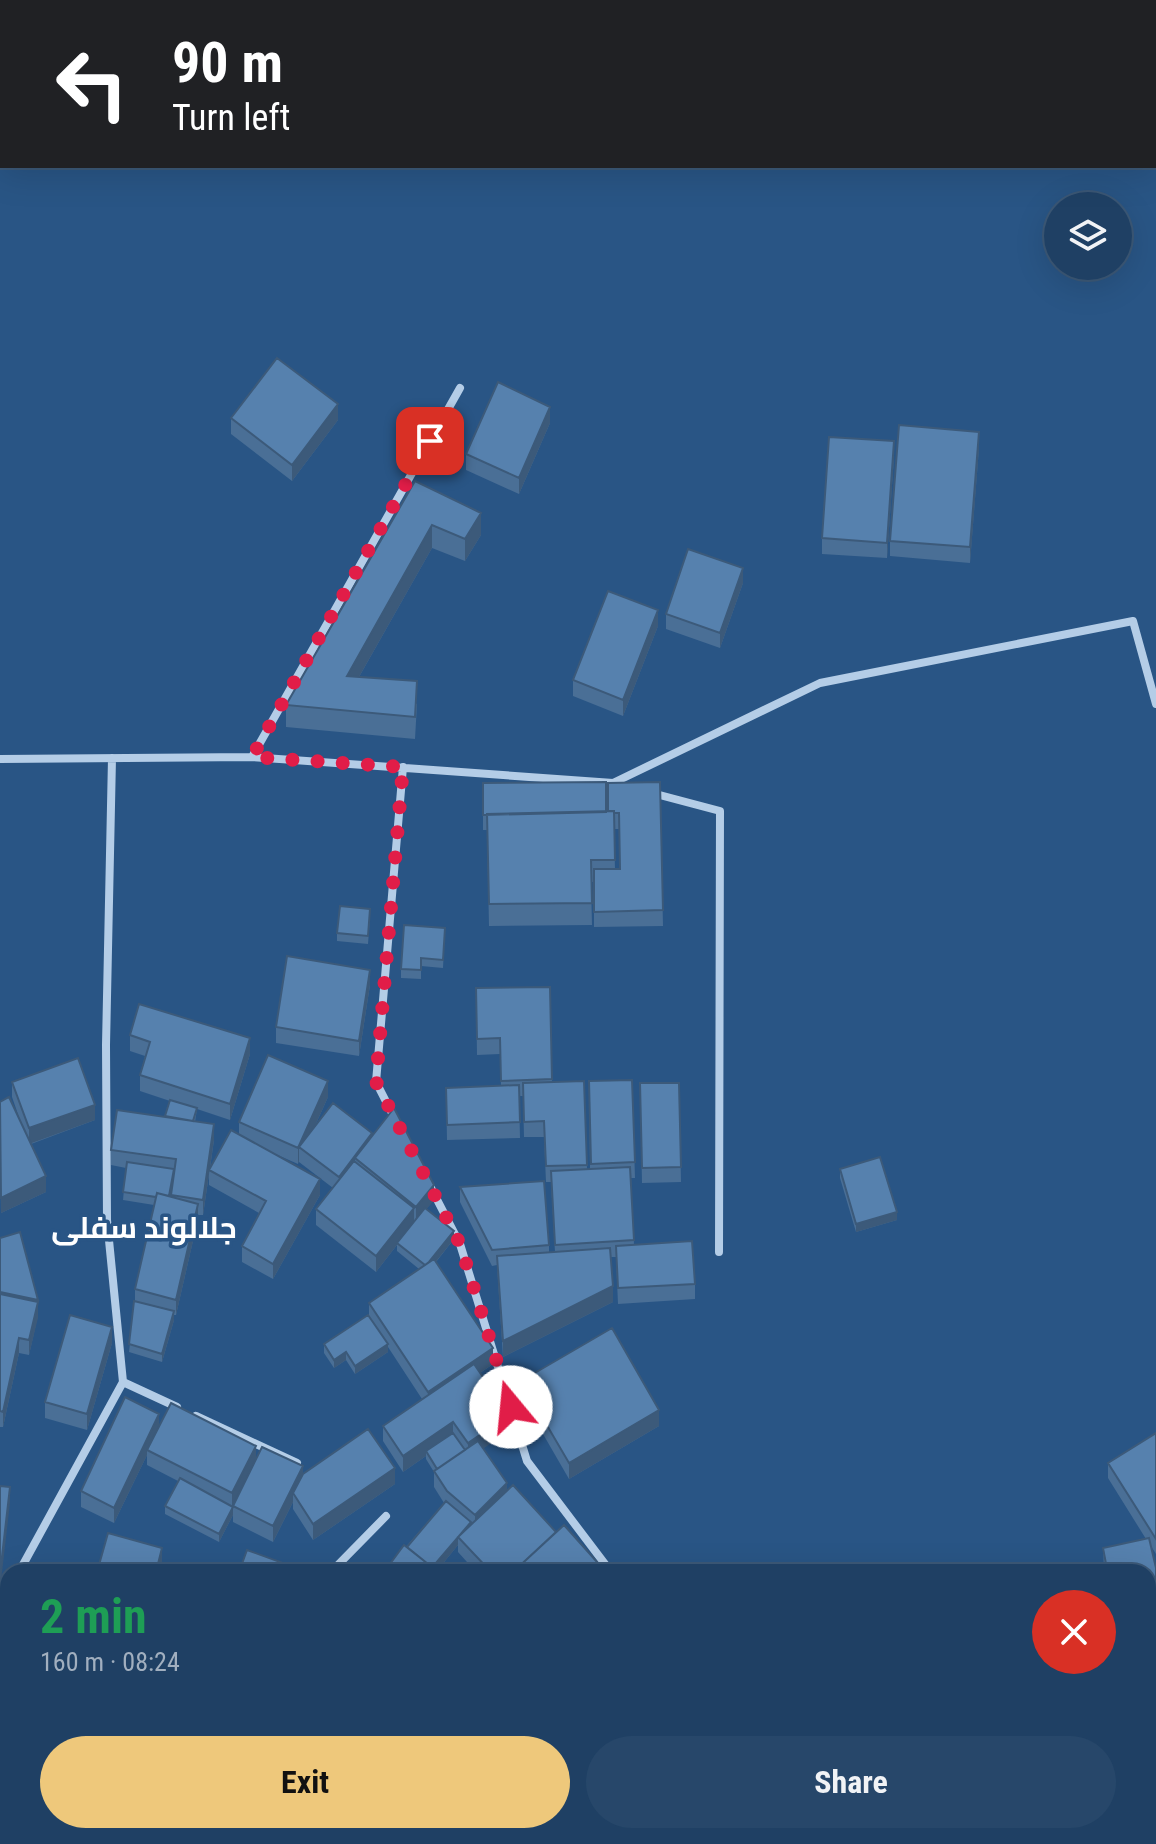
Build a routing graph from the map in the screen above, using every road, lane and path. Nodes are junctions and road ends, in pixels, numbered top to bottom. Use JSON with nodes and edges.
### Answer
{"nodes":[{"id":1,"x":460,"y":388,"type":"dead end"},
{"id":2,"x":1156,"y":704,"type":"edge"},
{"id":3,"x":252,"y":757,"type":"junction"},
{"id":4,"x":112,"y":758,"type":"junction"},
{"id":5,"x":0,"y":759,"type":"edge"},
{"id":6,"x":403,"y":767,"type":"junction"},
{"id":7,"x":613,"y":783,"type":"junction"},
{"id":8,"x":628,"y":787,"type":"edge"},
{"id":9,"x":643,"y":791,"type":"edge"},
{"id":10,"x":404,"y":1136,"type":"edge"},
{"id":11,"x":425,"y":1177,"type":"edge"},
{"id":12,"x":719,"y":1252,"type":"dead end"},
{"id":13,"x":123,"y":1382,"type":"junction"},
{"id":14,"x":297,"y":1463,"type":"edge"},
{"id":15,"x":386,"y":1516,"type":"dead end"},
{"id":16,"x":23,"y":1564,"type":"edge"},
{"id":17,"x":339,"y":1564,"type":"edge"},
{"id":18,"x":605,"y":1564,"type":"edge"}],
"edges":[{"from":1,"to":3,"type":"street"},
{"from":2,"to":7,"type":"street"},
{"from":3,"to":4,"type":"street"},
{"from":3,"to":6,"type":"street"},
{"from":4,"to":5,"type":"street"},
{"from":4,"to":13,"type":"street"},
{"from":6,"to":7,"type":"street"},
{"from":6,"to":10,"type":"street"},
{"from":7,"to":8,"type":"street"},
{"from":9,"to":12,"type":"street"},
{"from":11,"to":18,"type":"street"},
{"from":13,"to":14,"type":"street"},
{"from":13,"to":16,"type":"street"},
{"from":15,"to":17,"type":"street"}]}
